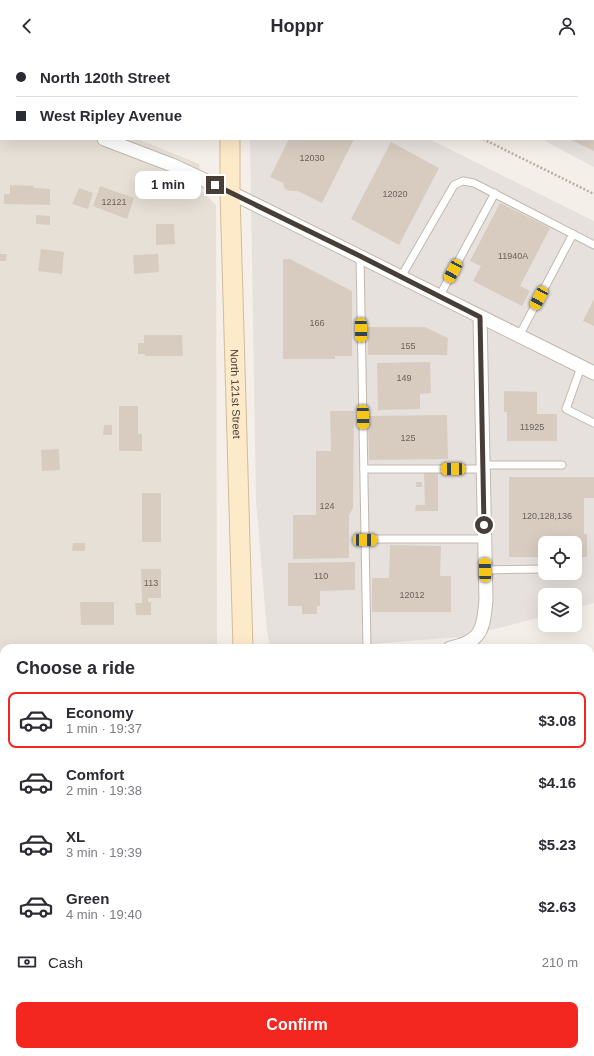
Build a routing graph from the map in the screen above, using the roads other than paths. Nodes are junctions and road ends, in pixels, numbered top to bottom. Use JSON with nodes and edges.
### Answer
{"nodes":[{"id":1,"x":107,"y":140,"type":"edge"},
{"id":2,"x":230,"y":140,"type":"edge"},
{"id":3,"x":230,"y":192,"type":"junction"},
{"id":4,"x":495,"y":193,"type":"junction"},
{"id":5,"x":573,"y":234,"type":"junction"},
{"id":6,"x":594,"y":245,"type":"edge"},
{"id":7,"x":360,"y":256,"type":"junction"},
{"id":8,"x":401,"y":277,"type":"junction"},
{"id":9,"x":439,"y":297,"type":"junction"},
{"id":10,"x":480,"y":317,"type":"junction"},
{"id":11,"x":519,"y":336,"type":"junction"},
{"id":12,"x":581,"y":367,"type":"junction"},
{"id":13,"x":594,"y":373,"type":"edge"},
{"id":14,"x":594,"y":423,"type":"edge"},
{"id":15,"x":562,"y":465,"type":"dead end"},
{"id":16,"x":483,"y":467,"type":"junction"},
{"id":17,"x":364,"y":469,"type":"junction"},
{"id":18,"x":484,"y":539,"type":"junction"},
{"id":19,"x":365,"y":540,"type":"junction"},
{"id":20,"x":538,"y":569,"type":"edge"},
{"id":21,"x":485,"y":570,"type":"junction"},
{"id":22,"x":243,"y":644,"type":"edge"},
{"id":23,"x":366,"y":644,"type":"edge"},
{"id":24,"x":465,"y":644,"type":"edge"}],
"edges":[{"from":1,"to":3,"type":"street"},
{"from":2,"to":3,"type":"street","name":"North 121st Street"},
{"from":3,"to":7,"type":"street"},
{"from":3,"to":22,"type":"street","name":"North 121st Street"},
{"from":4,"to":5,"type":"lane"},
{"from":4,"to":8,"type":"lane"},
{"from":4,"to":9,"type":"lane"},
{"from":5,"to":6,"type":"lane"},
{"from":5,"to":11,"type":"lane"},
{"from":7,"to":8,"type":"street"},
{"from":7,"to":17,"type":"lane"},
{"from":8,"to":9,"type":"street"},
{"from":9,"to":10,"type":"street"},
{"from":10,"to":11,"type":"street"},
{"from":10,"to":16,"type":"street"},
{"from":11,"to":12,"type":"street"},
{"from":12,"to":13,"type":"street"},
{"from":12,"to":14,"type":"lane"},
{"from":15,"to":16,"type":"lane"},
{"from":16,"to":17,"type":"lane"},
{"from":16,"to":18,"type":"street"},
{"from":17,"to":19,"type":"lane"},
{"from":18,"to":19,"type":"lane"},
{"from":18,"to":21,"type":"street"},
{"from":19,"to":23,"type":"lane"},
{"from":20,"to":21,"type":"lane"},
{"from":21,"to":24,"type":"street"}]}
